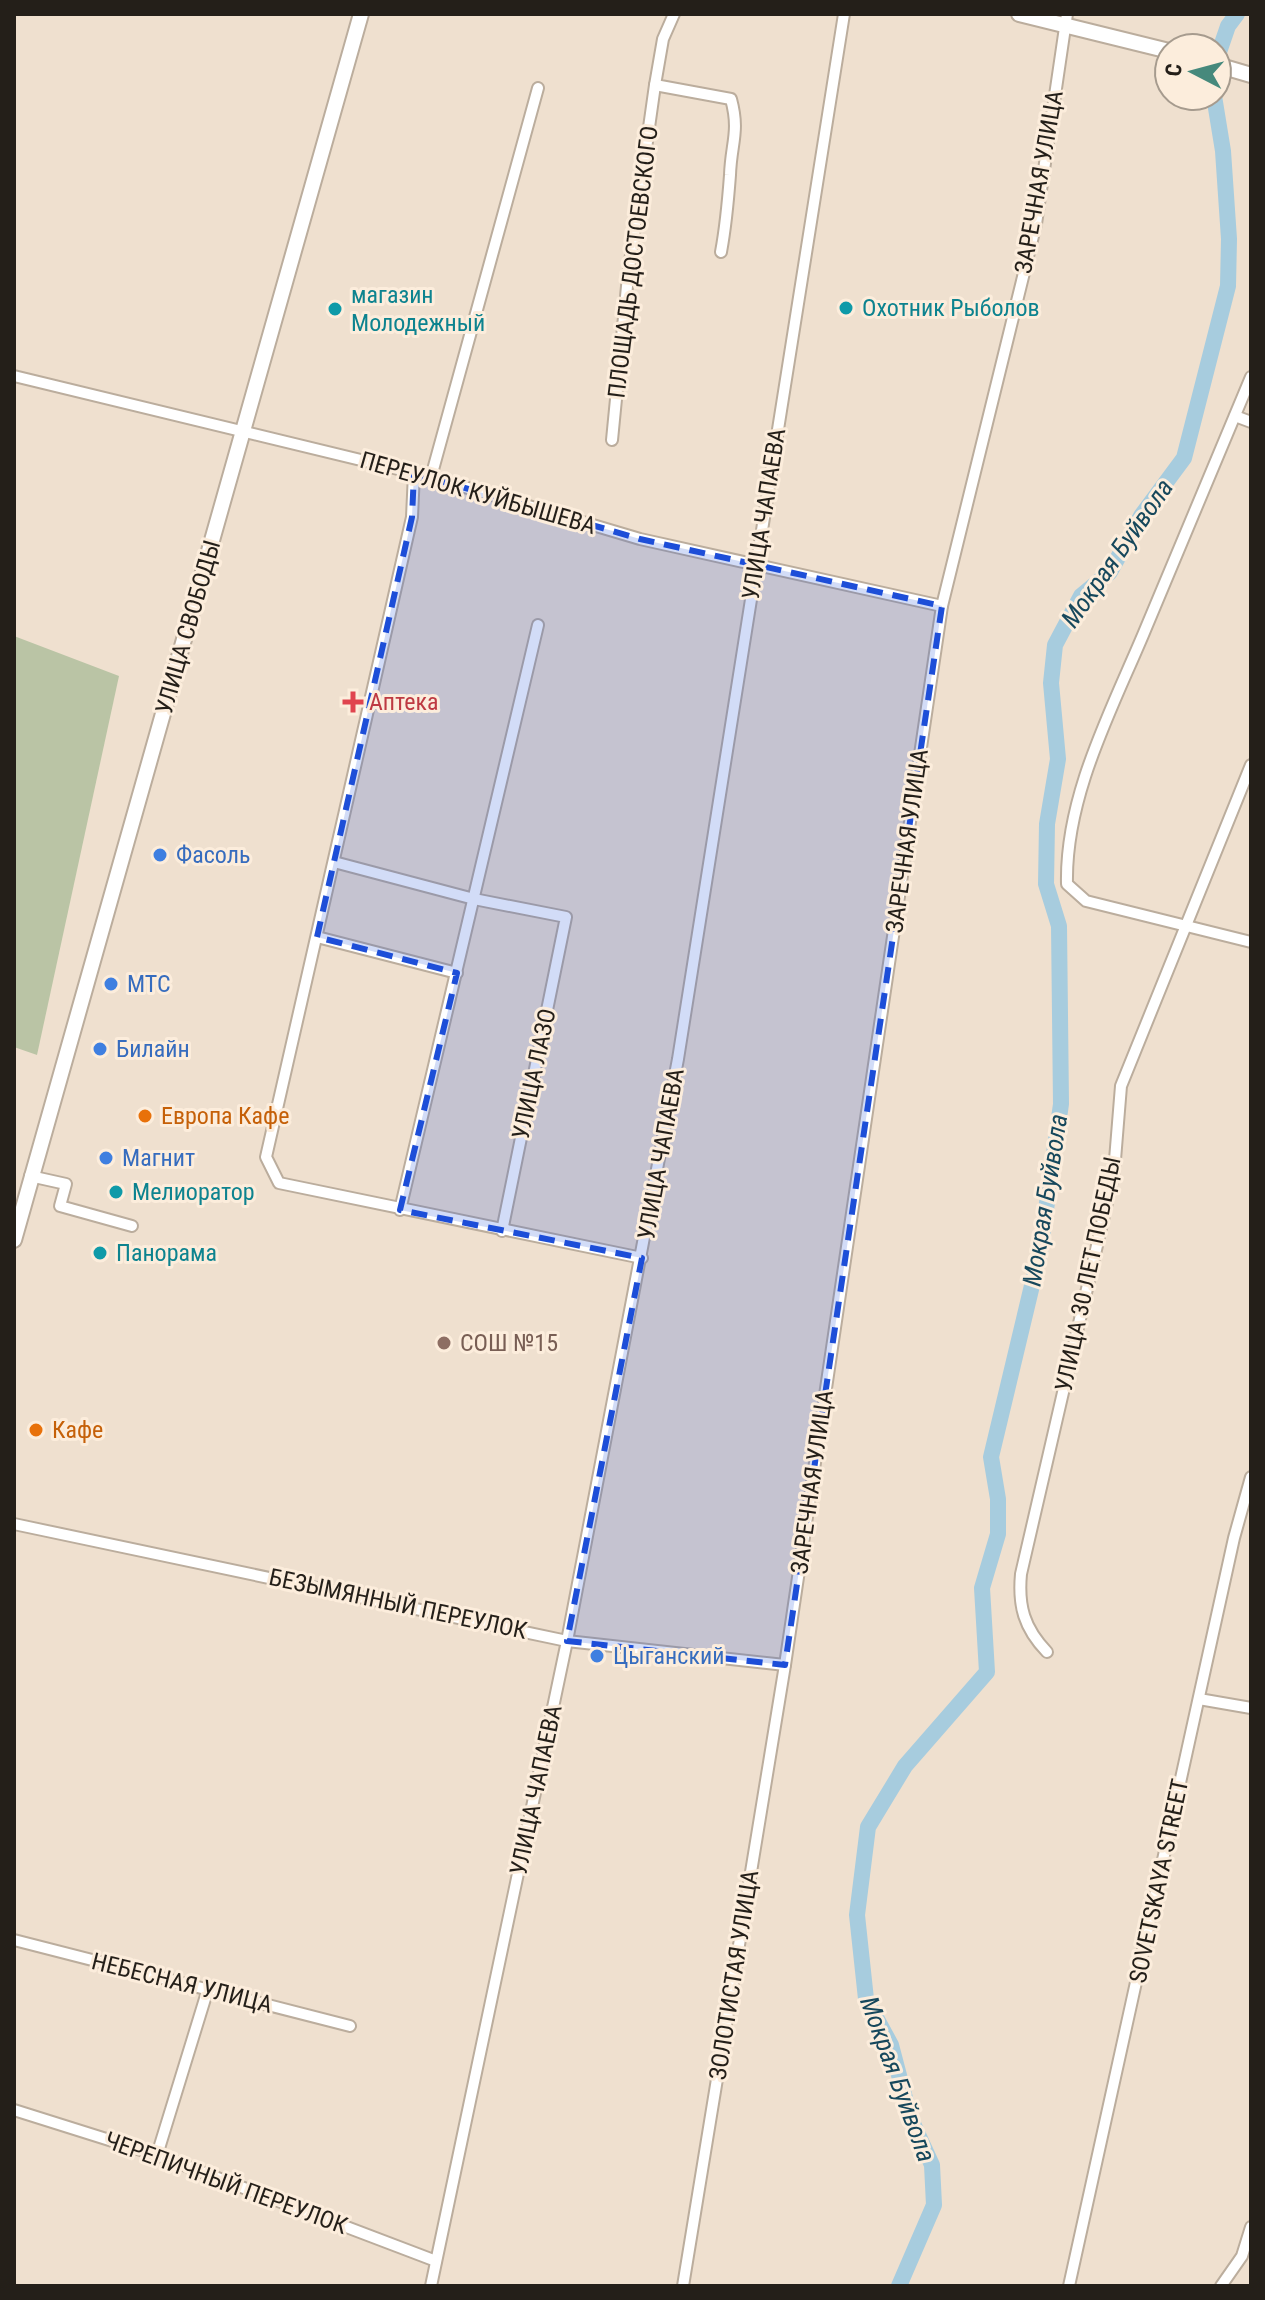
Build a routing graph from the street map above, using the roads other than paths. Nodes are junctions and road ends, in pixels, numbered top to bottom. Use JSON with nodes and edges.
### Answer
{"nodes":[{"id":1,"x":361,"y":14,"type":"edge"},
{"id":2,"x":674,"y":14,"type":"edge"},
{"id":3,"x":844,"y":14,"type":"edge"},
{"id":4,"x":1019,"y":14,"type":"edge"},
{"id":5,"x":1066,"y":19,"type":"edge"},
{"id":6,"x":1153,"y":46,"type":"edge"},
{"id":7,"x":655,"y":85,"type":"junction"},
{"id":8,"x":538,"y":88,"type":"dead end"},
{"id":9,"x":721,"y":252,"type":"dead end"},
{"id":10,"x":14,"y":376,"type":"edge"},
{"id":11,"x":1251,"y":377,"type":"edge"},
{"id":12,"x":1235,"y":416,"type":"junction"},
{"id":13,"x":1251,"y":422,"type":"edge"},
{"id":14,"x":244,"y":431,"type":"junction"},
{"id":15,"x":612,"y":440,"type":"dead end"},
{"id":16,"x":414,"y":473,"type":"junction"},
{"id":17,"x":431,"y":477,"type":"junction"},
{"id":18,"x":755,"y":564,"type":"junction"},
{"id":19,"x":942,"y":606,"type":"junction"},
{"id":20,"x":538,"y":625,"type":"dead end"},
{"id":21,"x":1251,"y":765,"type":"edge"},
{"id":22,"x":334,"y":862,"type":"junction"},
{"id":23,"x":474,"y":899,"type":"junction"},
{"id":24,"x":1185,"y":928,"type":"junction"},
{"id":25,"x":317,"y":937,"type":"junction"},
{"id":26,"x":1251,"y":942,"type":"edge"},
{"id":27,"x":457,"y":973,"type":"junction"},
{"id":28,"x":30,"y":1176,"type":"junction"},
{"id":29,"x":400,"y":1210,"type":"junction"},
{"id":30,"x":132,"y":1226,"type":"dead end"},
{"id":31,"x":502,"y":1231,"type":"junction"},
{"id":32,"x":14,"y":1240,"type":"edge"},
{"id":33,"x":642,"y":1258,"type":"junction"},
{"id":34,"x":1251,"y":1477,"type":"edge"},
{"id":35,"x":14,"y":1524,"type":"edge"},
{"id":36,"x":567,"y":1641,"type":"junction"},
{"id":37,"x":1047,"y":1652,"type":"dead end"},
{"id":38,"x":785,"y":1665,"type":"junction"},
{"id":39,"x":1199,"y":1699,"type":"junction"},
{"id":40,"x":1251,"y":1708,"type":"edge"},
{"id":41,"x":14,"y":1940,"type":"edge"},
{"id":42,"x":208,"y":1989,"type":"junction"},
{"id":43,"x":350,"y":2026,"type":"dead end"},
{"id":44,"x":14,"y":2110,"type":"edge"},
{"id":45,"x":157,"y":2155,"type":"junction"},
{"id":46,"x":1251,"y":2227,"type":"edge"},
{"id":47,"x":436,"y":2261,"type":"junction"},
{"id":48,"x":431,"y":2286,"type":"edge"},
{"id":49,"x":683,"y":2286,"type":"edge"},
{"id":50,"x":1069,"y":2286,"type":"edge"},
{"id":51,"x":1221,"y":2286,"type":"edge"}],
"edges":[{"from":1,"to":14,"type":"main road","name":"УЛИЦА СВОБОДЫ"},
{"from":2,"to":7,"type":"street","name":"ПЛОЩАДЬ ДОСТОЕВСКОГО"},
{"from":3,"to":18,"type":"street","name":"УЛИЦА ЧАПАЕВА"},
{"from":4,"to":5,"type":"main road"},
{"from":5,"to":6,"type":"main road"},
{"from":5,"to":19,"type":"street","name":"ЗАРЕЧНАЯ УЛИЦА"},
{"from":7,"to":9,"type":"street"},
{"from":7,"to":15,"type":"street","name":"ПЛОЩАДЬ ДОСТОЕВСКОГО"},
{"from":8,"to":17,"type":"street"},
{"from":10,"to":14,"type":"street","name":"ПЕРЕУЛОК КУЙБЫШЕВА"},
{"from":11,"to":12,"type":"street"},
{"from":12,"to":13,"type":"street"},
{"from":12,"to":24,"type":"street"},
{"from":14,"to":16,"type":"street","name":"ПЕРЕУЛОК КУЙБЫШЕВА"},
{"from":14,"to":28,"type":"main road","name":"УЛИЦА СВОБОДЫ"},
{"from":16,"to":17,"type":"street","name":"ПЕРЕУЛОК КУЙБЫШЕВА"},
{"from":16,"to":22,"type":"street"},
{"from":17,"to":18,"type":"street","name":"ПЕРЕУЛОК КУЙБЫШЕВА"},
{"from":18,"to":19,"type":"street","name":"ПЕРЕУЛОК КУЙБЫШЕВА"},
{"from":18,"to":33,"type":"street","name":"УЛИЦА ЧАПАЕВА"},
{"from":19,"to":38,"type":"street","name":"ЗАРЕЧНАЯ УЛИЦА"},
{"from":20,"to":23,"type":"street"},
{"from":21,"to":24,"type":"street","name":"УЛИЦА 30 ЛЕТ ПОБЕДЫ"},
{"from":22,"to":23,"type":"street"},
{"from":22,"to":25,"type":"street"},
{"from":23,"to":27,"type":"street"},
{"from":23,"to":31,"type":"street","name":"УЛИЦА ЛАЗО"},
{"from":24,"to":26,"type":"street"},
{"from":24,"to":37,"type":"street","name":"УЛИЦА 30 ЛЕТ ПОБЕДЫ"},
{"from":25,"to":27,"type":"street"},
{"from":25,"to":29,"type":"street"},
{"from":27,"to":29,"type":"street"},
{"from":28,"to":30,"type":"street"},
{"from":28,"to":32,"type":"main road","name":"УЛИЦА СВОБОДЫ"},
{"from":29,"to":31,"type":"street"},
{"from":31,"to":33,"type":"street"},
{"from":33,"to":36,"type":"street","name":"УЛИЦА ЧАПАЕВА"},
{"from":34,"to":39,"type":"street","name":"SOVETSKAYA STREET"},
{"from":35,"to":36,"type":"street","name":"БЕЗЫМЯННЫЙ ПЕРЕУЛОК"},
{"from":36,"to":38,"type":"street","name":"БЕЗЫМЯННЫЙ ПЕРЕУЛОК"},
{"from":36,"to":47,"type":"street","name":"УЛИЦА ЧАПАЕВА"},
{"from":38,"to":49,"type":"street","name":"ЗОЛОТИСТАЯ УЛИЦА"},
{"from":39,"to":40,"type":"street"},
{"from":39,"to":50,"type":"street","name":"SOVETSKAYA STREET"},
{"from":41,"to":42,"type":"street","name":"НЕБЕСНАЯ УЛИЦА"},
{"from":42,"to":43,"type":"street","name":"НЕБЕСНАЯ УЛИЦА"},
{"from":42,"to":45,"type":"street"},
{"from":44,"to":45,"type":"street","name":"ЧЕРЕПИЧНЫЙ ПЕРЕУЛОК"},
{"from":45,"to":47,"type":"street","name":"ЧЕРЕПИЧНЫЙ ПЕРЕУЛОК"},
{"from":46,"to":51,"type":"street"},
{"from":47,"to":48,"type":"street","name":"УЛИЦА ЧАПАЕВА"}]}
